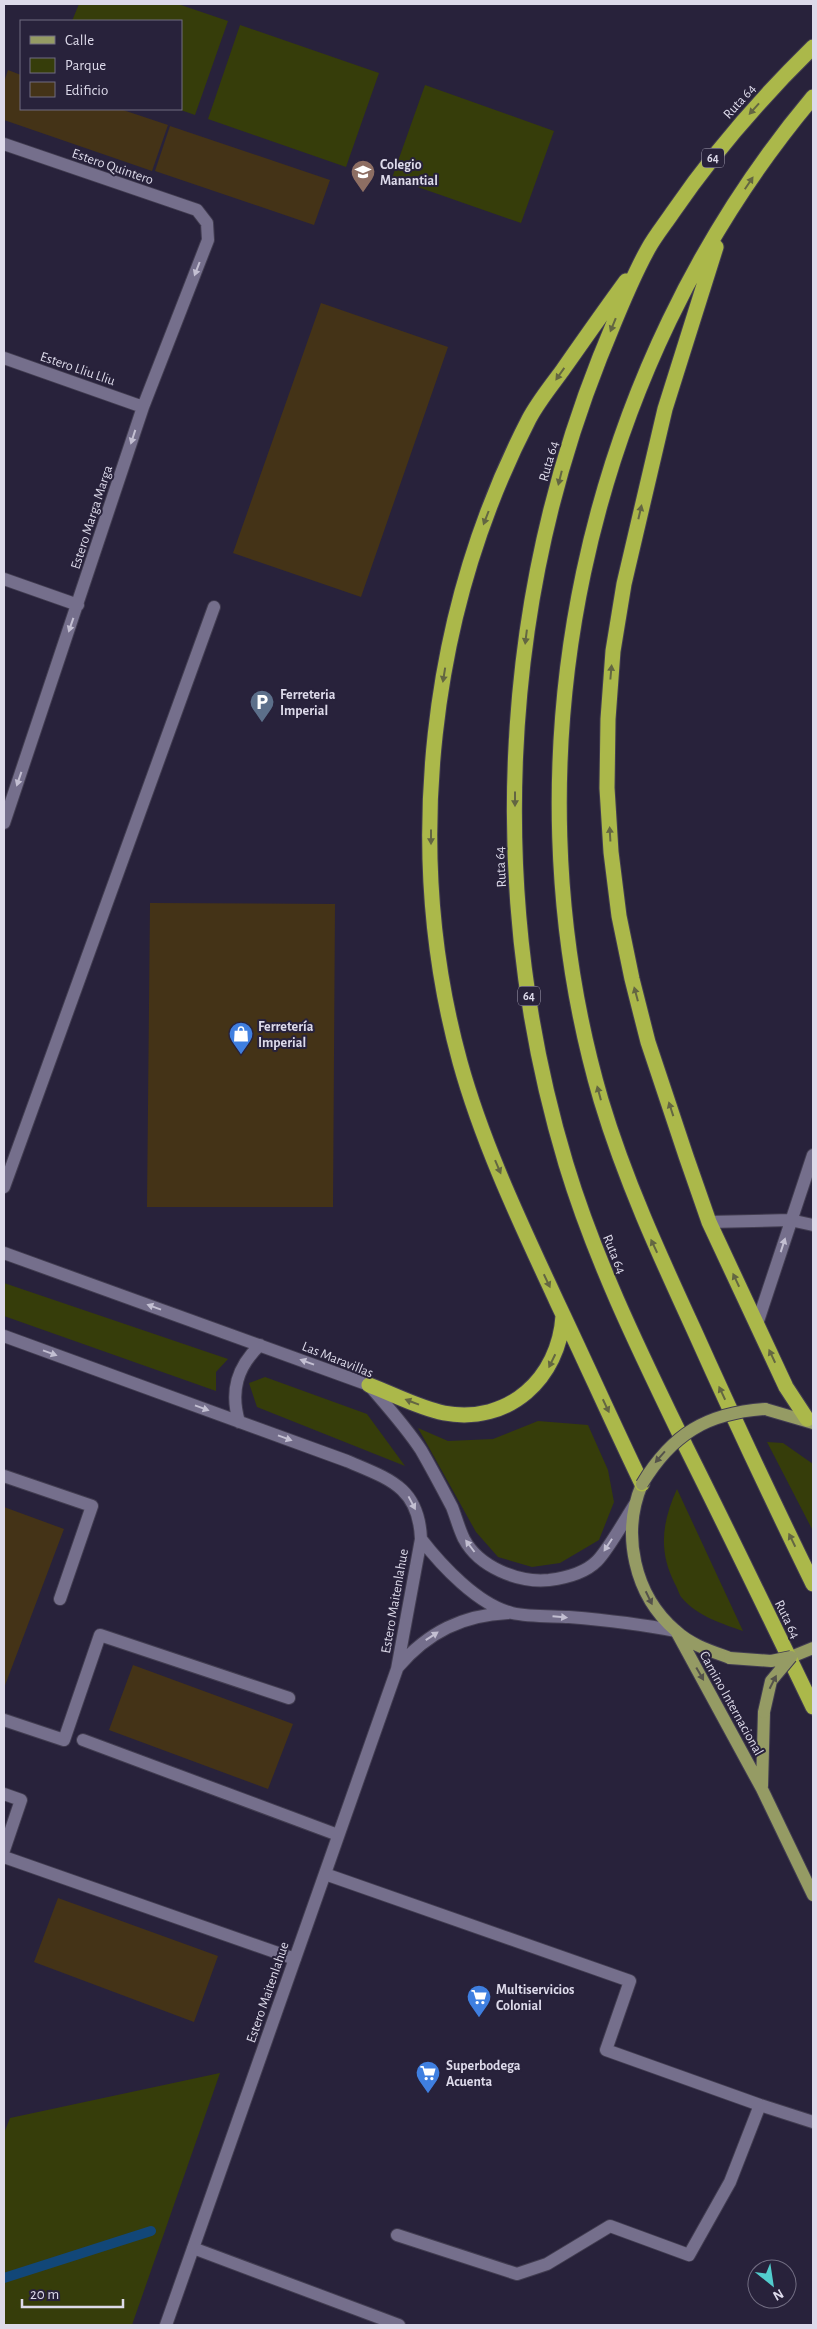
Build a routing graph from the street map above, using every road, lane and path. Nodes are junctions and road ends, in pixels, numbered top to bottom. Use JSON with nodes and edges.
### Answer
{"nodes":[{"id":1,"x":813,"y":47,"type":"edge"},
{"id":2,"x":813,"y":97,"type":"edge"},
{"id":3,"x":4,"y":144,"type":"edge"},
{"id":4,"x":207,"y":222,"type":"joint"},
{"id":5,"x":723,"y":224,"type":"junction"},
{"id":6,"x":648,"y":249,"type":"junction"},
{"id":7,"x":4,"y":358,"type":"edge"},
{"id":8,"x":143,"y":407,"type":"junction"},
{"id":9,"x":4,"y":579,"type":"edge"},
{"id":10,"x":78,"y":605,"type":"junction"},
{"id":11,"x":214,"y":607,"type":"dead end"},
{"id":12,"x":8,"y":796,"type":"edge"},
{"id":13,"x":4,"y":823,"type":"edge"},
{"id":14,"x":813,"y":1155,"type":"edge"},
{"id":15,"x":4,"y":1187,"type":"edge"},
{"id":16,"x":790,"y":1220,"type":"junction"},
{"id":17,"x":709,"y":1222,"type":"junction"},
{"id":18,"x":813,"y":1225,"type":"edge"},
{"id":19,"x":4,"y":1253,"type":"edge"},
{"id":20,"x":563,"y":1314,"type":"junction"},
{"id":21,"x":757,"y":1324,"type":"junction"},
{"id":22,"x":4,"y":1336,"type":"edge"},
{"id":23,"x":260,"y":1346,"type":"junction"},
{"id":24,"x":369,"y":1385,"type":"junction"},
{"id":25,"x":810,"y":1421,"type":"edge"},
{"id":26,"x":239,"y":1422,"type":"junction"},
{"id":27,"x":4,"y":1476,"type":"edge"},
{"id":28,"x":642,"y":1484,"type":"junction"},
{"id":29,"x":635,"y":1504,"type":"junction"},
{"id":30,"x":421,"y":1539,"type":"junction"},
{"id":31,"x":813,"y":1584,"type":"edge"},
{"id":32,"x":60,"y":1599,"type":"dead end"},
{"id":33,"x":511,"y":1613,"type":"junction"},
{"id":34,"x":676,"y":1631,"type":"junction"},
{"id":35,"x":813,"y":1648,"type":"edge"},
{"id":36,"x":791,"y":1657,"type":"junction"},
{"id":37,"x":397,"y":1669,"type":"junction"},
{"id":38,"x":289,"y":1698,"type":"dead end"},
{"id":39,"x":813,"y":1707,"type":"edge"},
{"id":40,"x":4,"y":1720,"type":"edge"},
{"id":41,"x":83,"y":1740,"type":"dead end"},
{"id":42,"x":762,"y":1789,"type":"junction"},
{"id":43,"x":4,"y":1794,"type":"edge"},
{"id":44,"x":338,"y":1835,"type":"junction"},
{"id":45,"x":4,"y":1850,"type":"edge"},
{"id":46,"x":4,"y":1857,"type":"edge"},
{"id":47,"x":325,"y":1874,"type":"junction"},
{"id":48,"x":813,"y":1895,"type":"edge"},
{"id":49,"x":295,"y":1959,"type":"junction"},
{"id":50,"x":760,"y":2105,"type":"junction"},
{"id":51,"x":813,"y":2122,"type":"edge"},
{"id":52,"x":397,"y":2235,"type":"dead end"},
{"id":53,"x":193,"y":2248,"type":"junction"},
{"id":54,"x":166,"y":2325,"type":"edge"},
{"id":55,"x":399,"y":2325,"type":"edge"}],
"edges":[{"from":1,"to":6,"type":"highway","name":"Ruta 64","number":"64","one_way":true},
{"from":5,"to":2,"type":"highway","one_way":true},
{"from":3,"to":4,"type":"street","name":"Estero Quintero"},
{"from":4,"to":8,"type":"street","name":"Estero Marga Marga","one_way":true},
{"from":17,"to":5,"type":"highway","one_way":true},
{"from":31,"to":5,"type":"highway","one_way":true},
{"from":6,"to":20,"type":"highway","one_way":true},
{"from":6,"to":39,"type":"highway","name":"Ruta 64","number":"64","one_way":true},
{"from":7,"to":8,"type":"street","name":"Estero Lliu Lliu"},
{"from":8,"to":10,"type":"street","name":"Estero Marga Marga","one_way":true},
{"from":9,"to":10,"type":"street"},
{"from":10,"to":12,"type":"street","name":"Estero Marga Marga","one_way":true},
{"from":11,"to":15,"type":"street"},
{"from":12,"to":13,"type":"street","name":"Estero Marga Marga"},
{"from":14,"to":16,"type":"street"},
{"from":16,"to":17,"type":"street"},
{"from":16,"to":18,"type":"street"},
{"from":21,"to":16,"type":"street","one_way":true},
{"from":21,"to":17,"type":"highway","one_way":true},
{"from":23,"to":19,"type":"street","name":"Las Maravillas","one_way":true},
{"from":20,"to":24,"type":"highway","one_way":true},
{"from":20,"to":28,"type":"highway","one_way":true},
{"from":25,"to":21,"type":"highway","one_way":true},
{"from":22,"to":26,"type":"street","one_way":true},
{"from":24,"to":23,"type":"street","name":"Las Maravillas","one_way":true},
{"from":23,"to":26,"type":"street"},
{"from":29,"to":24,"type":"street","name":"Las Maravillas","one_way":true},
{"from":25,"to":28,"type":"main road","one_way":true,"bridge":true},
{"from":26,"to":30,"type":"street","one_way":true},
{"from":27,"to":32,"type":"street"},
{"from":28,"to":29,"type":"main road"},
{"from":29,"to":34,"type":"main road","one_way":true},
{"from":30,"to":33,"type":"street"},
{"from":30,"to":37,"type":"street","name":"Estero Maitenlahue"},
{"from":33,"to":34,"type":"street","one_way":true},
{"from":37,"to":33,"type":"street","name":"Estero Maitenlahue","one_way":true},
{"from":34,"to":36,"type":"main road","bridge":true},
{"from":34,"to":42,"type":"main road","name":"Camino Internacional","one_way":true},
{"from":35,"to":36,"type":"main road"},
{"from":42,"to":36,"type":"main road","name":"Camino Internacional","one_way":true,"bridge":true},
{"from":37,"to":44,"type":"street","name":"Estero Maitenlahue"},
{"from":38,"to":40,"type":"street"},
{"from":41,"to":44,"type":"street"},
{"from":42,"to":48,"type":"main road","name":"Camino Internacional"},
{"from":43,"to":45,"type":"street"},
{"from":44,"to":47,"type":"street","name":"Estero Maitenlahue"},
{"from":46,"to":49,"type":"street"},
{"from":47,"to":49,"type":"street","name":"Estero Maitenlahue"},
{"from":47,"to":50,"type":"street"},
{"from":49,"to":53,"type":"street","name":"Estero Maitenlahue"},
{"from":50,"to":51,"type":"street"},
{"from":50,"to":52,"type":"street"},
{"from":53,"to":54,"type":"street","name":"Estero Maitenlahue"},
{"from":53,"to":55,"type":"street"}]}
